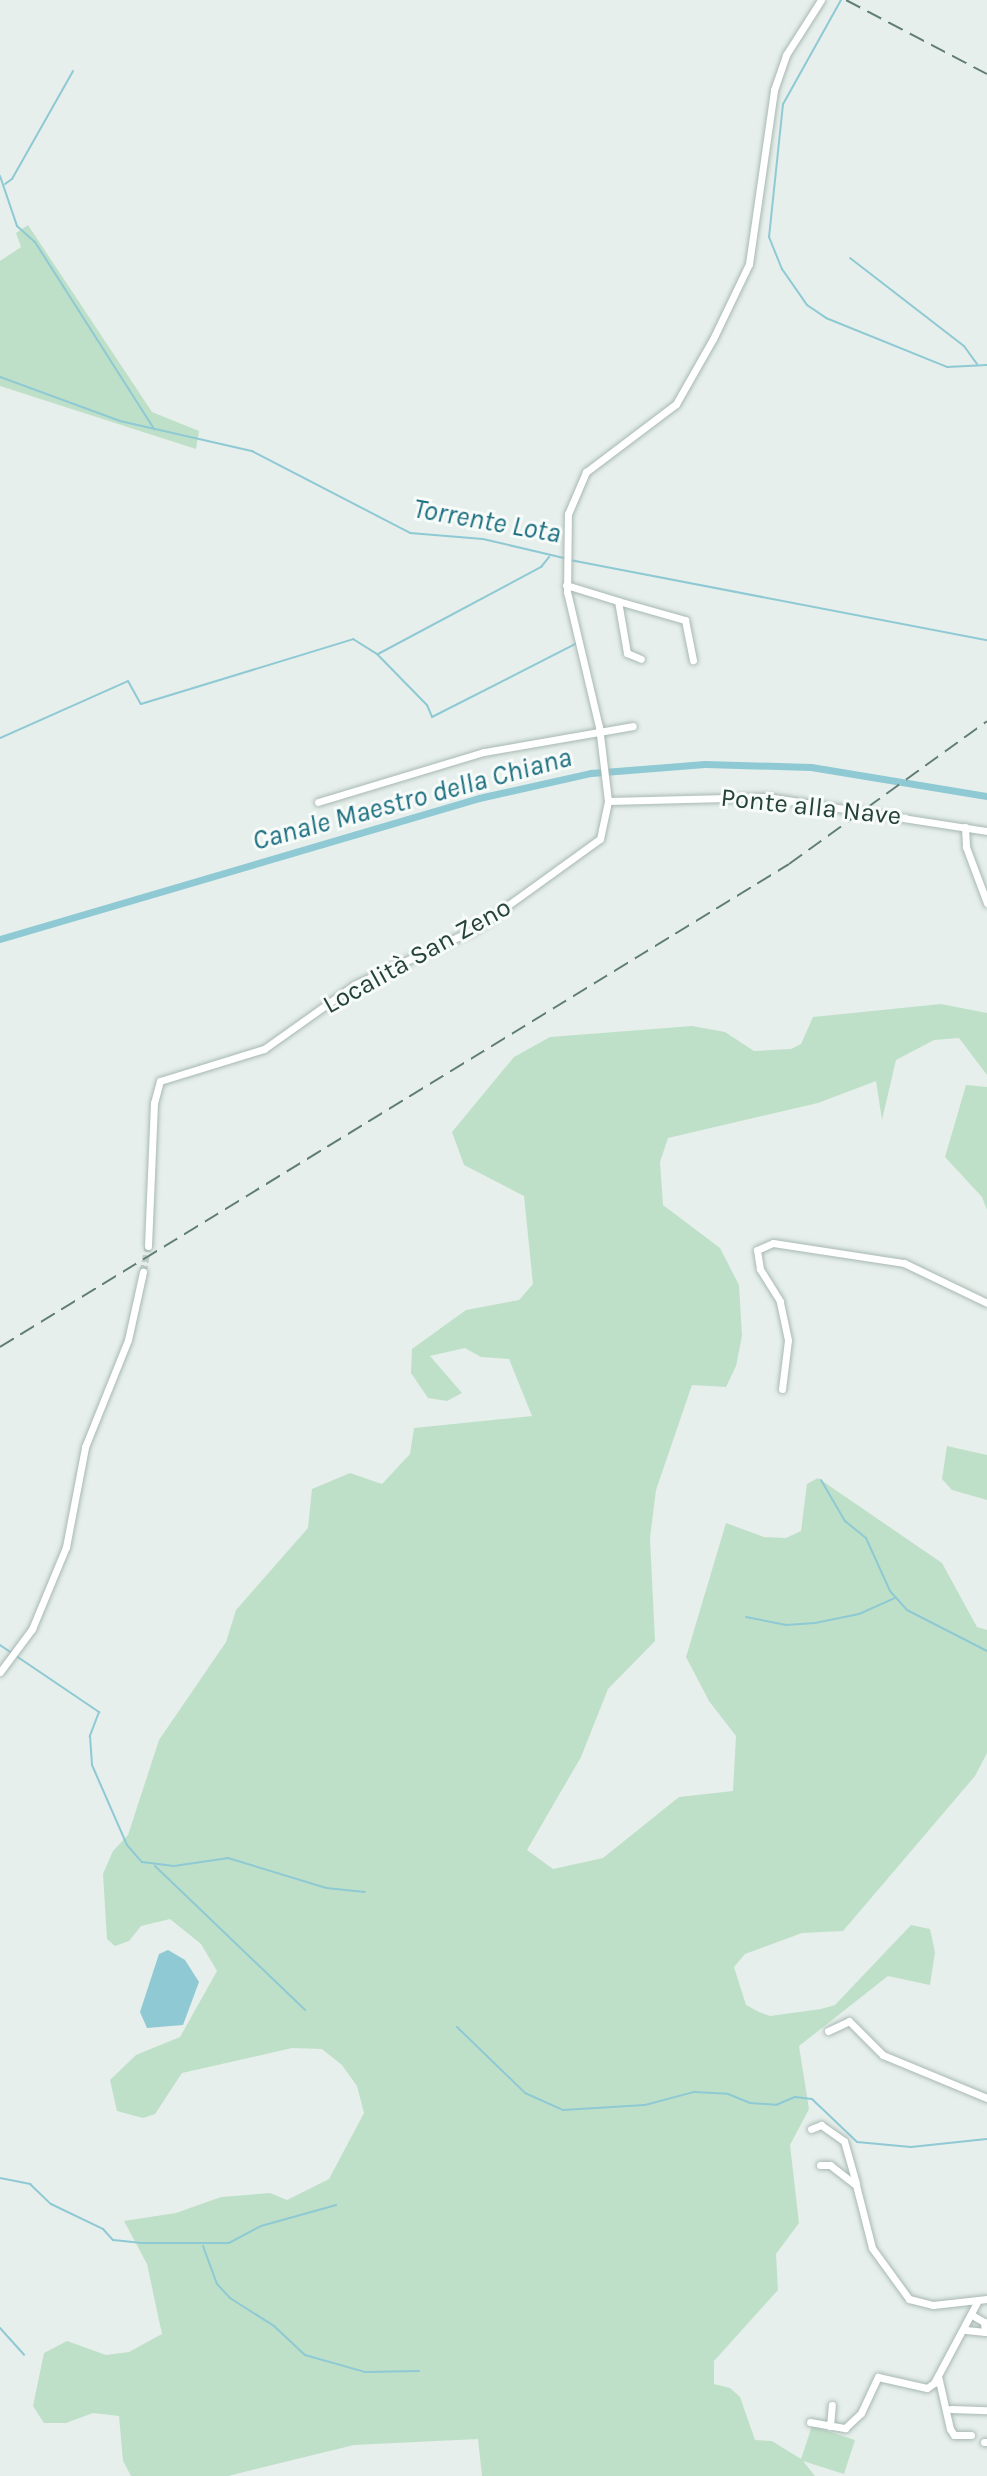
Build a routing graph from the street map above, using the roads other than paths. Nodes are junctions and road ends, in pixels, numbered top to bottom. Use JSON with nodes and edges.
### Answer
{"nodes":[{"id":1,"x":821,"y":0,"type":"edge"},
{"id":2,"x":566,"y":585,"type":"junction"},
{"id":3,"x":618,"y":601,"type":"junction"},
{"id":4,"x":641,"y":659,"type":"dead end"},
{"id":5,"x":693,"y":660,"type":"dead end"},
{"id":6,"x":633,"y":726,"type":"dead end"},
{"id":7,"x":598,"y":733,"type":"junction"},
{"id":8,"x":608,"y":798,"type":"junction"},
{"id":9,"x":318,"y":802,"type":"dead end"},
{"id":10,"x":965,"y":827,"type":"junction"},
{"id":11,"x":987,"y":831,"type":"edge"},
{"id":12,"x":987,"y":903,"type":"edge"},
{"id":13,"x":148,"y":1246,"type":"tunnel mouth"},
{"id":14,"x":143,"y":1272,"type":"tunnel mouth"},
{"id":15,"x":987,"y":1303,"type":"edge"},
{"id":16,"x":782,"y":1389,"type":"dead end"},
{"id":17,"x":0,"y":1672,"type":"edge"},
{"id":18,"x":828,"y":2031,"type":"dead end"},
{"id":19,"x":987,"y":2098,"type":"edge"},
{"id":20,"x":811,"y":2129,"type":"dead end"},
{"id":21,"x":820,"y":2165,"type":"dead end"},
{"id":22,"x":856,"y":2185,"type":"junction"},
{"id":23,"x":987,"y":2299,"type":"edge"},
{"id":24,"x":977,"y":2302,"type":"junction"},
{"id":25,"x":972,"y":2315,"type":"junction"},
{"id":26,"x":966,"y":2330,"type":"junction"},
{"id":27,"x":938,"y":2376,"type":"junction"},
{"id":28,"x":832,"y":2405,"type":"dead end"},
{"id":29,"x":951,"y":2409,"type":"dead end"},
{"id":30,"x":987,"y":2410,"type":"edge"},
{"id":31,"x":810,"y":2422,"type":"dead end"},
{"id":32,"x":830,"y":2426,"type":"junction"},
{"id":33,"x":971,"y":2435,"type":"dead end"}],
"edges":[{"from":1,"to":2,"type":"street"},
{"from":2,"to":3,"type":"street"},
{"from":2,"to":7,"type":"street"},
{"from":3,"to":4,"type":"street"},
{"from":3,"to":5,"type":"street"},
{"from":6,"to":7,"type":"street"},
{"from":7,"to":8,"type":"street"},
{"from":7,"to":9,"type":"street"},
{"from":8,"to":10,"type":"street","name":"Ponte alla Nave"},
{"from":8,"to":13,"type":"street","name":"Località San Zeno"},
{"from":10,"to":11,"type":"street","name":"Ponte alla Nave"},
{"from":10,"to":12,"type":"street"},
{"from":14,"to":17,"type":"street"},
{"from":15,"to":16,"type":"street"},
{"from":18,"to":19,"type":"street"},
{"from":20,"to":22,"type":"street"},
{"from":21,"to":22,"type":"street"},
{"from":22,"to":24,"type":"street"},
{"from":23,"to":24,"type":"street"},
{"from":24,"to":25,"type":"street"},
{"from":25,"to":26,"type":"street"},
{"from":25,"to":26,"type":"street"},
{"from":26,"to":27,"type":"street"},
{"from":27,"to":32,"type":"street"},
{"from":27,"to":33,"type":"street"},
{"from":28,"to":32,"type":"street"},
{"from":29,"to":30,"type":"street"},
{"from":31,"to":32,"type":"street"}]}
